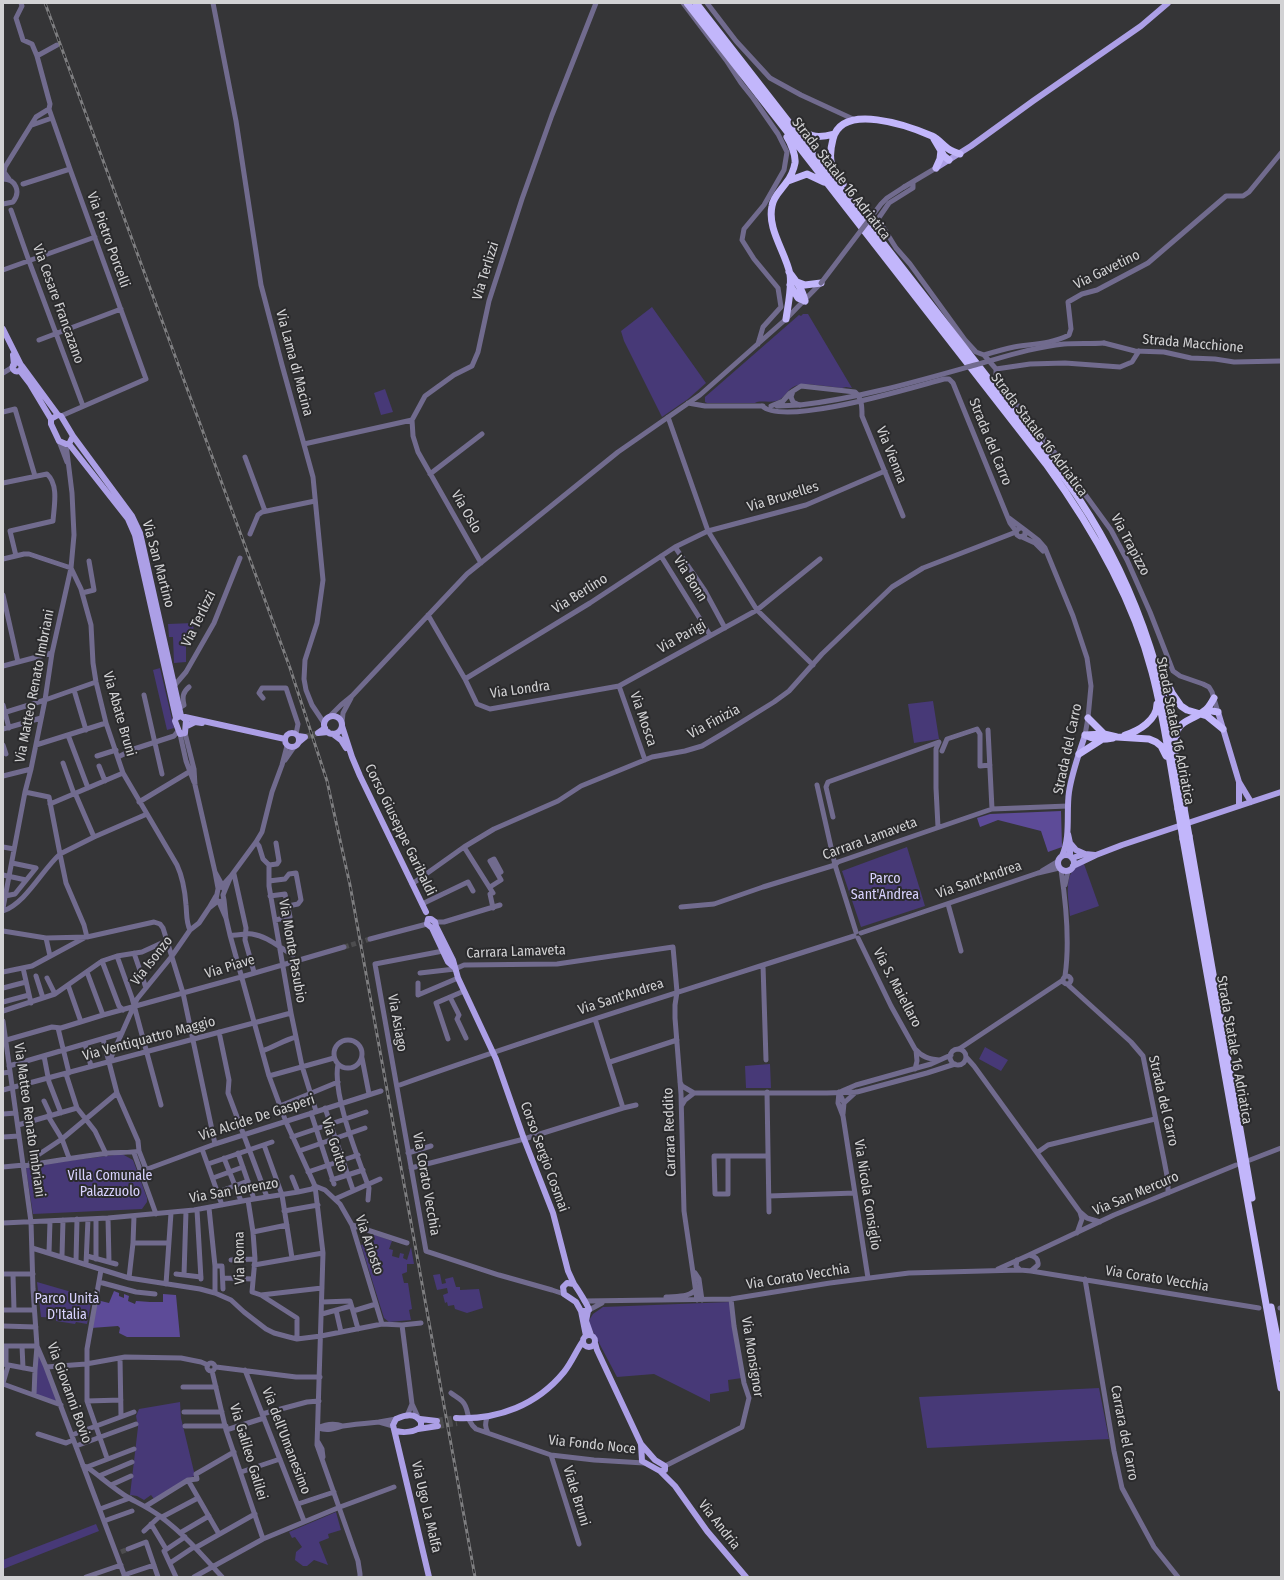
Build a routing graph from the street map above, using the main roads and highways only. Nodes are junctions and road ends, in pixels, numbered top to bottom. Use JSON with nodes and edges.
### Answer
{"nodes":[{"id":1,"x":687,"y":3,"type":"edge"},
{"id":2,"x":696,"y":3,"type":"edge"},
{"id":3,"x":1168,"y":3,"type":"edge"},
{"id":4,"x":759,"y":95,"type":"junction"},
{"id":5,"x":778,"y":109,"type":"junction"},
{"id":6,"x":834,"y":134,"type":"junction"},
{"id":7,"x":944,"y":149,"type":"junction"},
{"id":8,"x":960,"y":154,"type":"junction"},
{"id":9,"x":949,"y":160,"type":"junction"},
{"id":10,"x":936,"y":168,"type":"joint"},
{"id":11,"x":788,"y":181,"type":"junction"},
{"id":12,"x":837,"y":196,"type":"junction"},
{"id":13,"x":858,"y":212,"type":"junction"},
{"id":14,"x":789,"y":272,"type":"junction"},
{"id":15,"x":797,"y":282,"type":"junction"},
{"id":16,"x":822,"y":283,"type":"road end"},
{"id":17,"x":790,"y":285,"type":"junction"},
{"id":18,"x":786,"y":319,"type":"road end"},
{"id":19,"x":3,"y":329,"type":"edge"},
{"id":20,"x":3,"y":333,"type":"edge"},
{"id":21,"x":16,"y":368,"type":"junction"},
{"id":22,"x":59,"y":416,"type":"junction"},
{"id":23,"x":51,"y":419,"type":"junction"},
{"id":24,"x":73,"y":436,"type":"junction"},
{"id":25,"x":68,"y":444,"type":"junction"},
{"id":26,"x":1150,"y":647,"type":"junction"},
{"id":27,"x":1157,"y":692,"type":"junction"},
{"id":28,"x":1214,"y":698,"type":"road end"},
{"id":29,"x":1218,"y":712,"type":"joint"},
{"id":30,"x":1204,"y":714,"type":"junction"},
{"id":31,"x":181,"y":717,"type":"junction"},
{"id":32,"x":1088,"y":718,"type":"road end"},
{"id":33,"x":342,"y":725,"type":"junction"},
{"id":34,"x":328,"y":729,"type":"junction"},
{"id":35,"x":1223,"y":729,"type":"junction"},
{"id":36,"x":182,"y":731,"type":"junction"},
{"id":37,"x":1085,"y":735,"type":"joint"},
{"id":38,"x":1102,"y":737,"type":"junction"},
{"id":39,"x":1117,"y":737,"type":"junction"},
{"id":40,"x":288,"y":744,"type":"junction"},
{"id":41,"x":1079,"y":754,"type":"junction"},
{"id":42,"x":352,"y":757,"type":"junction"},
{"id":43,"x":1175,"y":775,"type":"junction"},
{"id":44,"x":1239,"y":782,"type":"junction"},
{"id":45,"x":1281,"y":792,"type":"edge"},
{"id":46,"x":1251,"y":802,"type":"junction"},
{"id":47,"x":1239,"y":806,"type":"junction"},
{"id":48,"x":1067,"y":833,"type":"junction"},
{"id":49,"x":1186,"y":837,"type":"junction"},
{"id":50,"x":1070,"y":843,"type":"junction"},
{"id":51,"x":1085,"y":854,"type":"junction"},
{"id":52,"x":1096,"y":855,"type":"junction"},
{"id":53,"x":1062,"y":856,"type":"junction"},
{"id":54,"x":1071,"y":857,"type":"junction"},
{"id":55,"x":1073,"y":866,"type":"junction"},
{"id":56,"x":431,"y":923,"type":"junction"},
{"id":57,"x":455,"y":969,"type":"junction"},
{"id":58,"x":493,"y":1052,"type":"joint"},
{"id":59,"x":568,"y":1271,"type":"junction"},
{"id":60,"x":574,"y":1284,"type":"junction"},
{"id":61,"x":564,"y":1285,"type":"junction"},
{"id":62,"x":588,"y":1310,"type":"junction"},
{"id":63,"x":581,"y":1311,"type":"junction"},
{"id":64,"x":587,"y":1337,"type":"junction"},
{"id":65,"x":593,"y":1347,"type":"junction"},
{"id":66,"x":578,"y":1352,"type":"junction"},
{"id":67,"x":1281,"y":1358,"type":"edge"},
{"id":68,"x":1281,"y":1388,"type":"edge"},
{"id":69,"x":419,"y":1418,"type":"junction"},
{"id":70,"x":456,"y":1421,"type":"tunnel mouth"},
{"id":71,"x":394,"y":1429,"type":"junction"},
{"id":72,"x":418,"y":1429,"type":"junction"},
{"id":73,"x":406,"y":1432,"type":"junction"},
{"id":74,"x":398,"y":1442,"type":"junction"},
{"id":75,"x":642,"y":1444,"type":"junction"},
{"id":76,"x":649,"y":1452,"type":"junction"},
{"id":77,"x":642,"y":1455,"type":"junction"},
{"id":78,"x":665,"y":1466,"type":"junction"},
{"id":79,"x":660,"y":1471,"type":"junction"},
{"id":80,"x":675,"y":1486,"type":"junction"},
{"id":81,"x":429,"y":1577,"type":"edge"},
{"id":82,"x":746,"y":1577,"type":"edge"}],
"edges":[{"from":1,"to":4,"type":"highway","name":"Strada Statale 16 Adriatica"},
{"from":2,"to":5,"type":"highway","name":"Strada Statale 16 Adriatica"},
{"from":3,"to":8,"type":"main road"},
{"from":4,"to":11,"type":"highway"},
{"from":4,"to":12,"type":"highway","name":"Strada Statale 16 Adriatica"},
{"from":5,"to":6,"type":"highway"},
{"from":5,"to":13,"type":"highway","name":"Strada Statale 16 Adriatica"},
{"from":6,"to":7,"type":"highway"},
{"from":6,"to":13,"type":"highway"},
{"from":7,"to":8,"type":"highway"},
{"from":7,"to":9,"type":"highway"},
{"from":7,"to":10,"type":"highway"},
{"from":8,"to":9,"type":"main road"},
{"from":9,"to":10,"type":"main road"},
{"from":11,"to":12,"type":"highway"},
{"from":11,"to":14,"type":"highway"},
{"from":12,"to":27,"type":"highway","name":"Strada Statale 16 Adriatica"},
{"from":13,"to":26,"type":"highway","name":"Strada Statale 16 Adriatica"},
{"from":14,"to":15,"type":"highway"},
{"from":14,"to":17,"type":"highway"},
{"from":15,"to":16,"type":"highway"},
{"from":15,"to":17,"type":"highway"},
{"from":17,"to":18,"type":"highway"},
{"from":19,"to":21,"type":"main road"},
{"from":20,"to":21,"type":"main road"},
{"from":21,"to":22,"type":"main road","name":"Via San Martino"},
{"from":21,"to":23,"type":"main road"},
{"from":22,"to":23,"type":"main road"},
{"from":22,"to":24,"type":"main road","name":"Via San Martino"},
{"from":23,"to":25,"type":"main road"},
{"from":24,"to":25,"type":"main road"},
{"from":24,"to":31,"type":"main road","name":"Via San Martino"},
{"from":25,"to":31,"type":"main road","name":"Via San Martino"},
{"from":26,"to":30,"type":"highway"},
{"from":26,"to":43,"type":"highway","name":"Strada Statale 16 Adriatica"},
{"from":27,"to":39,"type":"highway"},
{"from":27,"to":43,"type":"highway","name":"Strada Statale 16 Adriatica"},
{"from":28,"to":30,"type":"highway"},
{"from":29,"to":30,"type":"highway"},
{"from":29,"to":35,"type":"main road"},
{"from":30,"to":35,"type":"highway"},
{"from":30,"to":43,"type":"highway"},
{"from":31,"to":36,"type":"main road"},
{"from":31,"to":36,"type":"main road"},
{"from":31,"to":40,"type":"main road"},
{"from":32,"to":38,"type":"highway"},
{"from":33,"to":34,"type":"main road"},
{"from":33,"to":34,"type":"main road"},
{"from":33,"to":42,"type":"main road","name":"Corso Giuseppe Garibaldi"},
{"from":34,"to":42,"type":"main road","name":"Corso Giuseppe Garibaldi"},
{"from":35,"to":44,"type":"main road"},
{"from":36,"to":40,"type":"main road"},
{"from":37,"to":38,"type":"highway"},
{"from":37,"to":41,"type":"main road","name":"Strada del Carro"},
{"from":38,"to":39,"type":"highway"},
{"from":38,"to":41,"type":"highway"},
{"from":39,"to":43,"type":"highway"},
{"from":40,"to":40,"type":"main road"},
{"from":41,"to":48,"type":"main road","name":"Strada del Carro"},
{"from":42,"to":56,"type":"main road","name":"Corso Giuseppe Garibaldi"},
{"from":43,"to":49,"type":"highway","name":"Strada Statale 16 Adriatica","bridge":true},
{"from":44,"to":46,"type":"main road"},
{"from":44,"to":47,"type":"main road"},
{"from":45,"to":46,"type":"main road"},
{"from":46,"to":47,"type":"main road"},
{"from":47,"to":52,"type":"main road"},
{"from":48,"to":50,"type":"main road","name":"Strada del Carro"},
{"from":48,"to":53,"type":"main road","name":"Strada del Carro"},
{"from":49,"to":67,"type":"highway","name":"Strada Statale 16 Adriatica"},
{"from":49,"to":68,"type":"highway","name":"Strada Statale 16 Adriatica"},
{"from":50,"to":51,"type":"main road"},
{"from":50,"to":54,"type":"main road","name":"Strada del Carro"},
{"from":51,"to":52,"type":"main road"},
{"from":51,"to":54,"type":"main road"},
{"from":52,"to":55,"type":"main road"},
{"from":53,"to":54,"type":"main road"},
{"from":53,"to":55,"type":"main road","name":"Via Sant'Andrea"},
{"from":54,"to":55,"type":"main road"},
{"from":56,"to":57,"type":"main road","name":"Corso Giuseppe Garibaldi"},
{"from":56,"to":57,"type":"main road","name":"Corso Giuseppe Garibaldi"},
{"from":57,"to":58,"type":"main road","name":"Corso Giuseppe Garibaldi"},
{"from":58,"to":59,"type":"main road","name":"Corso Sergio Cosmai"},
{"from":59,"to":60,"type":"main road","name":"Corso Sergio Cosmai"},
{"from":59,"to":61,"type":"main road","name":"Corso Sergio Cosmai"},
{"from":60,"to":61,"type":"main road"},
{"from":60,"to":62,"type":"main road","name":"Corso Sergio Cosmai"},
{"from":61,"to":63,"type":"main road","name":"Corso Sergio Cosmai"},
{"from":62,"to":63,"type":"main road"},
{"from":62,"to":64,"type":"main road"},
{"from":63,"to":64,"type":"main road"},
{"from":64,"to":65,"type":"main road"},
{"from":64,"to":65,"type":"main road"},
{"from":64,"to":66,"type":"main road"},
{"from":65,"to":66,"type":"main road"},
{"from":65,"to":75,"type":"main road"},
{"from":66,"to":70,"type":"main road"},
{"from":69,"to":71,"type":"main road"},
{"from":69,"to":72,"type":"main road"},
{"from":69,"to":72,"type":"main road"},
{"from":71,"to":73,"type":"main road"},
{"from":71,"to":74,"type":"main road","name":"Via Ugo La Malfa"},
{"from":72,"to":73,"type":"main road"},
{"from":73,"to":74,"type":"main road"},
{"from":74,"to":81,"type":"main road","name":"Via Ugo La Malfa"},
{"from":75,"to":76,"type":"main road"},
{"from":75,"to":77,"type":"main road"},
{"from":76,"to":77,"type":"main road"},
{"from":76,"to":78,"type":"main road"},
{"from":77,"to":79,"type":"main road","name":"Via Fondo Noce"},
{"from":78,"to":79,"type":"main road"},
{"from":78,"to":80,"type":"main road","name":"Via Andria"},
{"from":79,"to":80,"type":"main road","name":"Via Andria"},
{"from":80,"to":82,"type":"main road","name":"Via Andria"}]}
